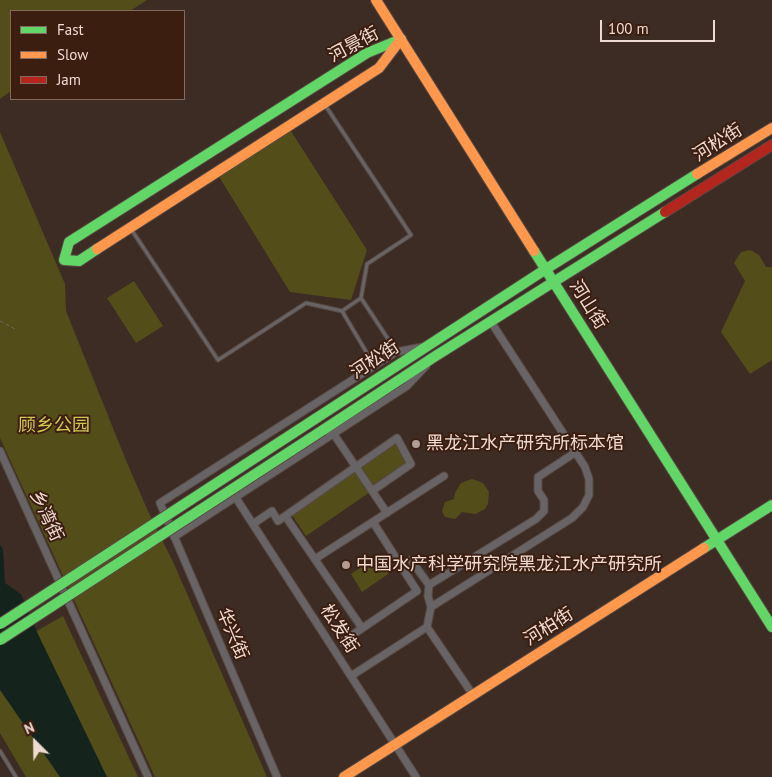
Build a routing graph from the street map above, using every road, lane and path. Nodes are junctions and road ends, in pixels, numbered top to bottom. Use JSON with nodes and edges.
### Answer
{"nodes":[{"id":1,"x":376,"y":0,"type":"edge"},
{"id":2,"x":401,"y":39,"type":"junction"},
{"id":3,"x":325,"y":104,"type":"junction"},
{"id":4,"x":772,"y":128,"type":"edge"},
{"id":5,"x":772,"y":145,"type":"edge"},
{"id":6,"x":131,"y":228,"type":"junction"},
{"id":7,"x":546,"y":269,"type":"junction"},
{"id":8,"x":553,"y":281,"type":"junction"},
{"id":9,"x":361,"y":298,"type":"junction"},
{"id":10,"x":342,"y":311,"type":"junction"},
{"id":11,"x":0,"y":321,"type":"edge"},
{"id":12,"x":490,"y":322,"type":"junction"},
{"id":13,"x":17,"y":330,"type":"dead end"},
{"id":14,"x":425,"y":346,"type":"junction"},
{"id":15,"x":396,"y":352,"type":"junction"},
{"id":16,"x":375,"y":365,"type":"junction"},
{"id":17,"x":328,"y":431,"type":"junction"},
{"id":18,"x":0,"y":451,"type":"edge"},
{"id":19,"x":576,"y":452,"type":"junction"},
{"id":20,"x":354,"y":468,"type":"junction"},
{"id":21,"x":444,"y":476,"type":"dead end"},
{"id":22,"x":372,"y":491,"type":"junction"},
{"id":23,"x":236,"y":498,"type":"junction"},
{"id":24,"x":772,"y":505,"type":"edge"},
{"id":25,"x":386,"y":513,"type":"junction"},
{"id":26,"x":288,"y":520,"type":"dead end"},
{"id":27,"x":373,"y":522,"type":"junction"},
{"id":28,"x":253,"y":524,"type":"junction"},
{"id":29,"x":174,"y":537,"type":"junction"},
{"id":30,"x":717,"y":540,"type":"junction"},
{"id":31,"x":315,"y":559,"type":"junction"},
{"id":32,"x":412,"y":560,"type":"dead end"},
{"id":33,"x":429,"y":585,"type":"junction"},
{"id":34,"x":431,"y":607,"type":"junction"},
{"id":35,"x":0,"y":624,"type":"edge"},
{"id":36,"x":772,"y":626,"type":"edge"},
{"id":37,"x":427,"y":627,"type":"junction"},
{"id":38,"x":362,"y":628,"type":"junction"},
{"id":39,"x":0,"y":640,"type":"edge"},
{"id":40,"x":342,"y":642,"type":"dead end"},
{"id":41,"x":351,"y":676,"type":"junction"},
{"id":42,"x":473,"y":695,"type":"junction"},
{"id":43,"x":395,"y":744,"type":"junction"},
{"id":44,"x":0,"y":751,"type":"edge"},
{"id":45,"x":16,"y":777,"type":"edge"},
{"id":46,"x":148,"y":777,"type":"edge"},
{"id":47,"x":277,"y":777,"type":"edge"},
{"id":48,"x":344,"y":777,"type":"edge"},
{"id":49,"x":416,"y":777,"type":"edge"}],
"edges":[{"from":1,"to":2,"type":"street","name":"河山街"},
{"from":2,"to":3,"type":"street","name":"河景街"},
{"from":2,"to":6,"type":"street","name":"河景街"},
{"from":2,"to":7,"type":"street","name":"河山街"},
{"from":3,"to":6,"type":"street","name":"河景街"},
{"from":3,"to":9,"type":"lane"},
{"from":4,"to":7,"type":"street","name":"河松街"},
{"from":5,"to":8,"type":"street"},
{"from":6,"to":10,"type":"lane"},
{"from":7,"to":8,"type":"street","name":"河山街"},
{"from":7,"to":14,"type":"street","name":"河松街"},
{"from":8,"to":12,"type":"street"},
{"from":8,"to":30,"type":"street","name":"河山街"},
{"from":9,"to":10,"type":"lane"},
{"from":9,"to":15,"type":"lane"},
{"from":10,"to":16,"type":"lane"},
{"from":11,"to":13,"type":"path"},
{"from":12,"to":17,"type":"street"},
{"from":12,"to":19,"type":"street"},
{"from":14,"to":15,"type":"street"},
{"from":14,"to":35,"type":"street","name":"河松街","bridge":true},
{"from":15,"to":16,"type":"street"},
{"from":16,"to":29,"type":"street","name":"华兴街"},
{"from":17,"to":20,"type":"street"},
{"from":17,"to":23,"type":"street"},
{"from":17,"to":39,"type":"street","bridge":true},
{"from":18,"to":46,"type":"street","name":"乡湾街"},
{"from":19,"to":33,"type":"street"},
{"from":19,"to":34,"type":"street"},
{"from":20,"to":22,"type":"street"},
{"from":20,"to":22,"type":"street"},
{"from":20,"to":28,"type":"street"},
{"from":21,"to":25,"type":"street"},
{"from":22,"to":25,"type":"street"},
{"from":23,"to":28,"type":"street","name":"松发街"},
{"from":23,"to":29,"type":"street"},
{"from":24,"to":30,"type":"street","name":"河柏街"},
{"from":25,"to":27,"type":"street"},
{"from":26,"to":31,"type":"street"},
{"from":27,"to":31,"type":"street"},
{"from":27,"to":38,"type":"street"},
{"from":28,"to":41,"type":"street","name":"松发街"},
{"from":29,"to":47,"type":"street","name":"华兴街"},
{"from":30,"to":36,"type":"street","name":"河山街"},
{"from":30,"to":42,"type":"street","name":"河柏街"},
{"from":31,"to":38,"type":"street"},
{"from":32,"to":33,"type":"street"},
{"from":33,"to":34,"type":"street"},
{"from":34,"to":37,"type":"street"},
{"from":37,"to":41,"type":"street"},
{"from":37,"to":42,"type":"street"},
{"from":38,"to":40,"type":"street"},
{"from":41,"to":43,"type":"street","name":"松发街"},
{"from":42,"to":43,"type":"street","name":"河柏街"},
{"from":43,"to":48,"type":"street","name":"河柏街"},
{"from":43,"to":49,"type":"street","name":"松发街"},
{"from":44,"to":45,"type":"lane"}]}
